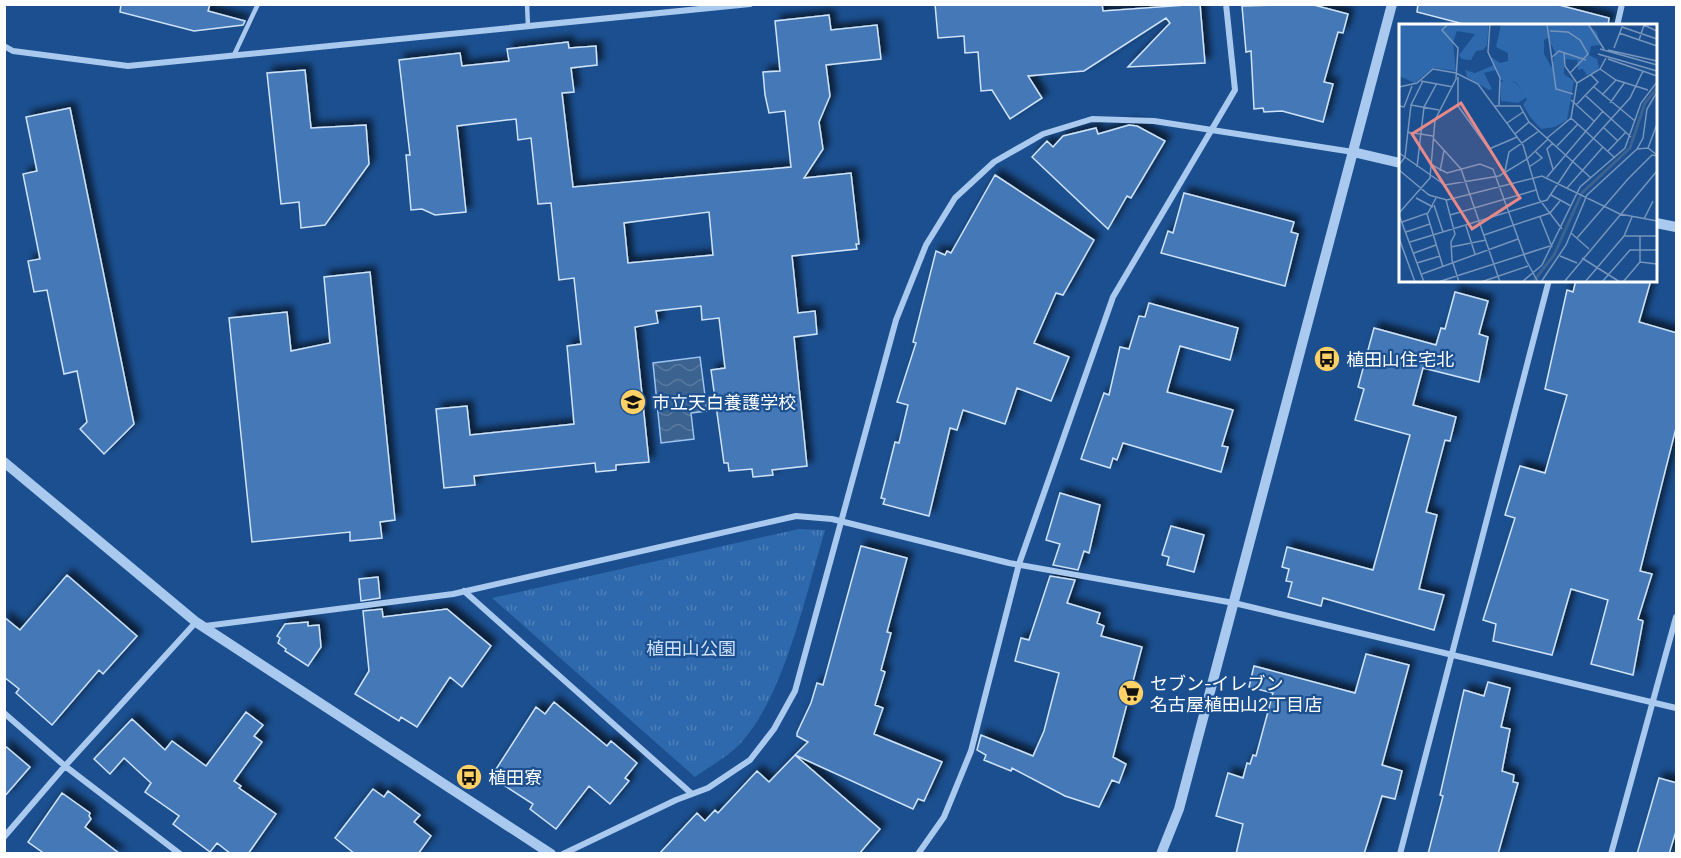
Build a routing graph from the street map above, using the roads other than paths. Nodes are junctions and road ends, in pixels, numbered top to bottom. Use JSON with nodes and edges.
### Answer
{"nodes":[{"id":1,"x":258,"y":4,"type":"edge"},
{"id":2,"x":527,"y":4,"type":"edge"},
{"id":3,"x":750,"y":4,"type":"edge"},
{"id":4,"x":1226,"y":4,"type":"edge"},
{"id":5,"x":1392,"y":4,"type":"edge"},
{"id":6,"x":1622,"y":4,"type":"edge"},
{"id":7,"x":1617,"y":24,"type":"edge"},
{"id":8,"x":528,"y":26,"type":"junction"},
{"id":9,"x":4,"y":46,"type":"edge"},
{"id":10,"x":234,"y":55,"type":"junction"},
{"id":11,"x":1212,"y":131,"type":"junction"},
{"id":12,"x":1353,"y":152,"type":"junction"},
{"id":13,"x":1399,"y":163,"type":"edge"},
{"id":14,"x":1657,"y":223,"type":"edge"},
{"id":15,"x":1677,"y":228,"type":"edge"},
{"id":16,"x":1548,"y":282,"type":"edge"},
{"id":17,"x":4,"y":462,"type":"edge"},
{"id":18,"x":841,"y":522,"type":"junction"},
{"id":19,"x":1019,"y":564,"type":"junction"},
{"id":20,"x":464,"y":591,"type":"junction"},
{"id":21,"x":1234,"y":603,"type":"junction"},
{"id":22,"x":1677,"y":617,"type":"edge"},
{"id":23,"x":200,"y":624,"type":"junction"},
{"id":24,"x":1451,"y":655,"type":"junction"},
{"id":25,"x":1652,"y":703,"type":"junction"},
{"id":26,"x":1677,"y":708,"type":"edge"},
{"id":27,"x":4,"y":713,"type":"edge"},
{"id":28,"x":65,"y":766,"type":"junction"},
{"id":29,"x":692,"y":794,"type":"junction"},
{"id":30,"x":4,"y":837,"type":"edge"},
{"id":31,"x":180,"y":854,"type":"edge"},
{"id":32,"x":551,"y":854,"type":"edge"},
{"id":33,"x":563,"y":854,"type":"edge"},
{"id":34,"x":918,"y":854,"type":"edge"},
{"id":35,"x":1161,"y":854,"type":"edge"},
{"id":36,"x":1400,"y":854,"type":"edge"},
{"id":37,"x":1611,"y":854,"type":"edge"}],
"edges":[{"from":1,"to":10,"type":"lane"},
{"from":2,"to":8,"type":"lane"},
{"from":3,"to":8,"type":"street"},
{"from":4,"to":11,"type":"street"},
{"from":5,"to":12,"type":"street"},
{"from":6,"to":7,"type":"street"},
{"from":8,"to":10,"type":"street"},
{"from":9,"to":10,"type":"street"},
{"from":11,"to":12,"type":"street"},
{"from":11,"to":18,"type":"street"},
{"from":11,"to":19,"type":"street"},
{"from":12,"to":13,"type":"street"},
{"from":12,"to":21,"type":"street"},
{"from":14,"to":15,"type":"street"},
{"from":16,"to":24,"type":"street"},
{"from":17,"to":23,"type":"street"},
{"from":18,"to":19,"type":"street"},
{"from":18,"to":20,"type":"street"},
{"from":18,"to":29,"type":"street"},
{"from":19,"to":21,"type":"street"},
{"from":19,"to":34,"type":"street"},
{"from":20,"to":23,"type":"street"},
{"from":20,"to":29,"type":"street"},
{"from":21,"to":24,"type":"street"},
{"from":21,"to":35,"type":"street"},
{"from":22,"to":25,"type":"street"},
{"from":23,"to":28,"type":"street"},
{"from":23,"to":32,"type":"street"},
{"from":24,"to":25,"type":"street"},
{"from":24,"to":36,"type":"street"},
{"from":25,"to":26,"type":"street"},
{"from":25,"to":37,"type":"street"},
{"from":27,"to":28,"type":"street"},
{"from":28,"to":30,"type":"street"},
{"from":28,"to":31,"type":"street"},
{"from":29,"to":33,"type":"street"}]}
